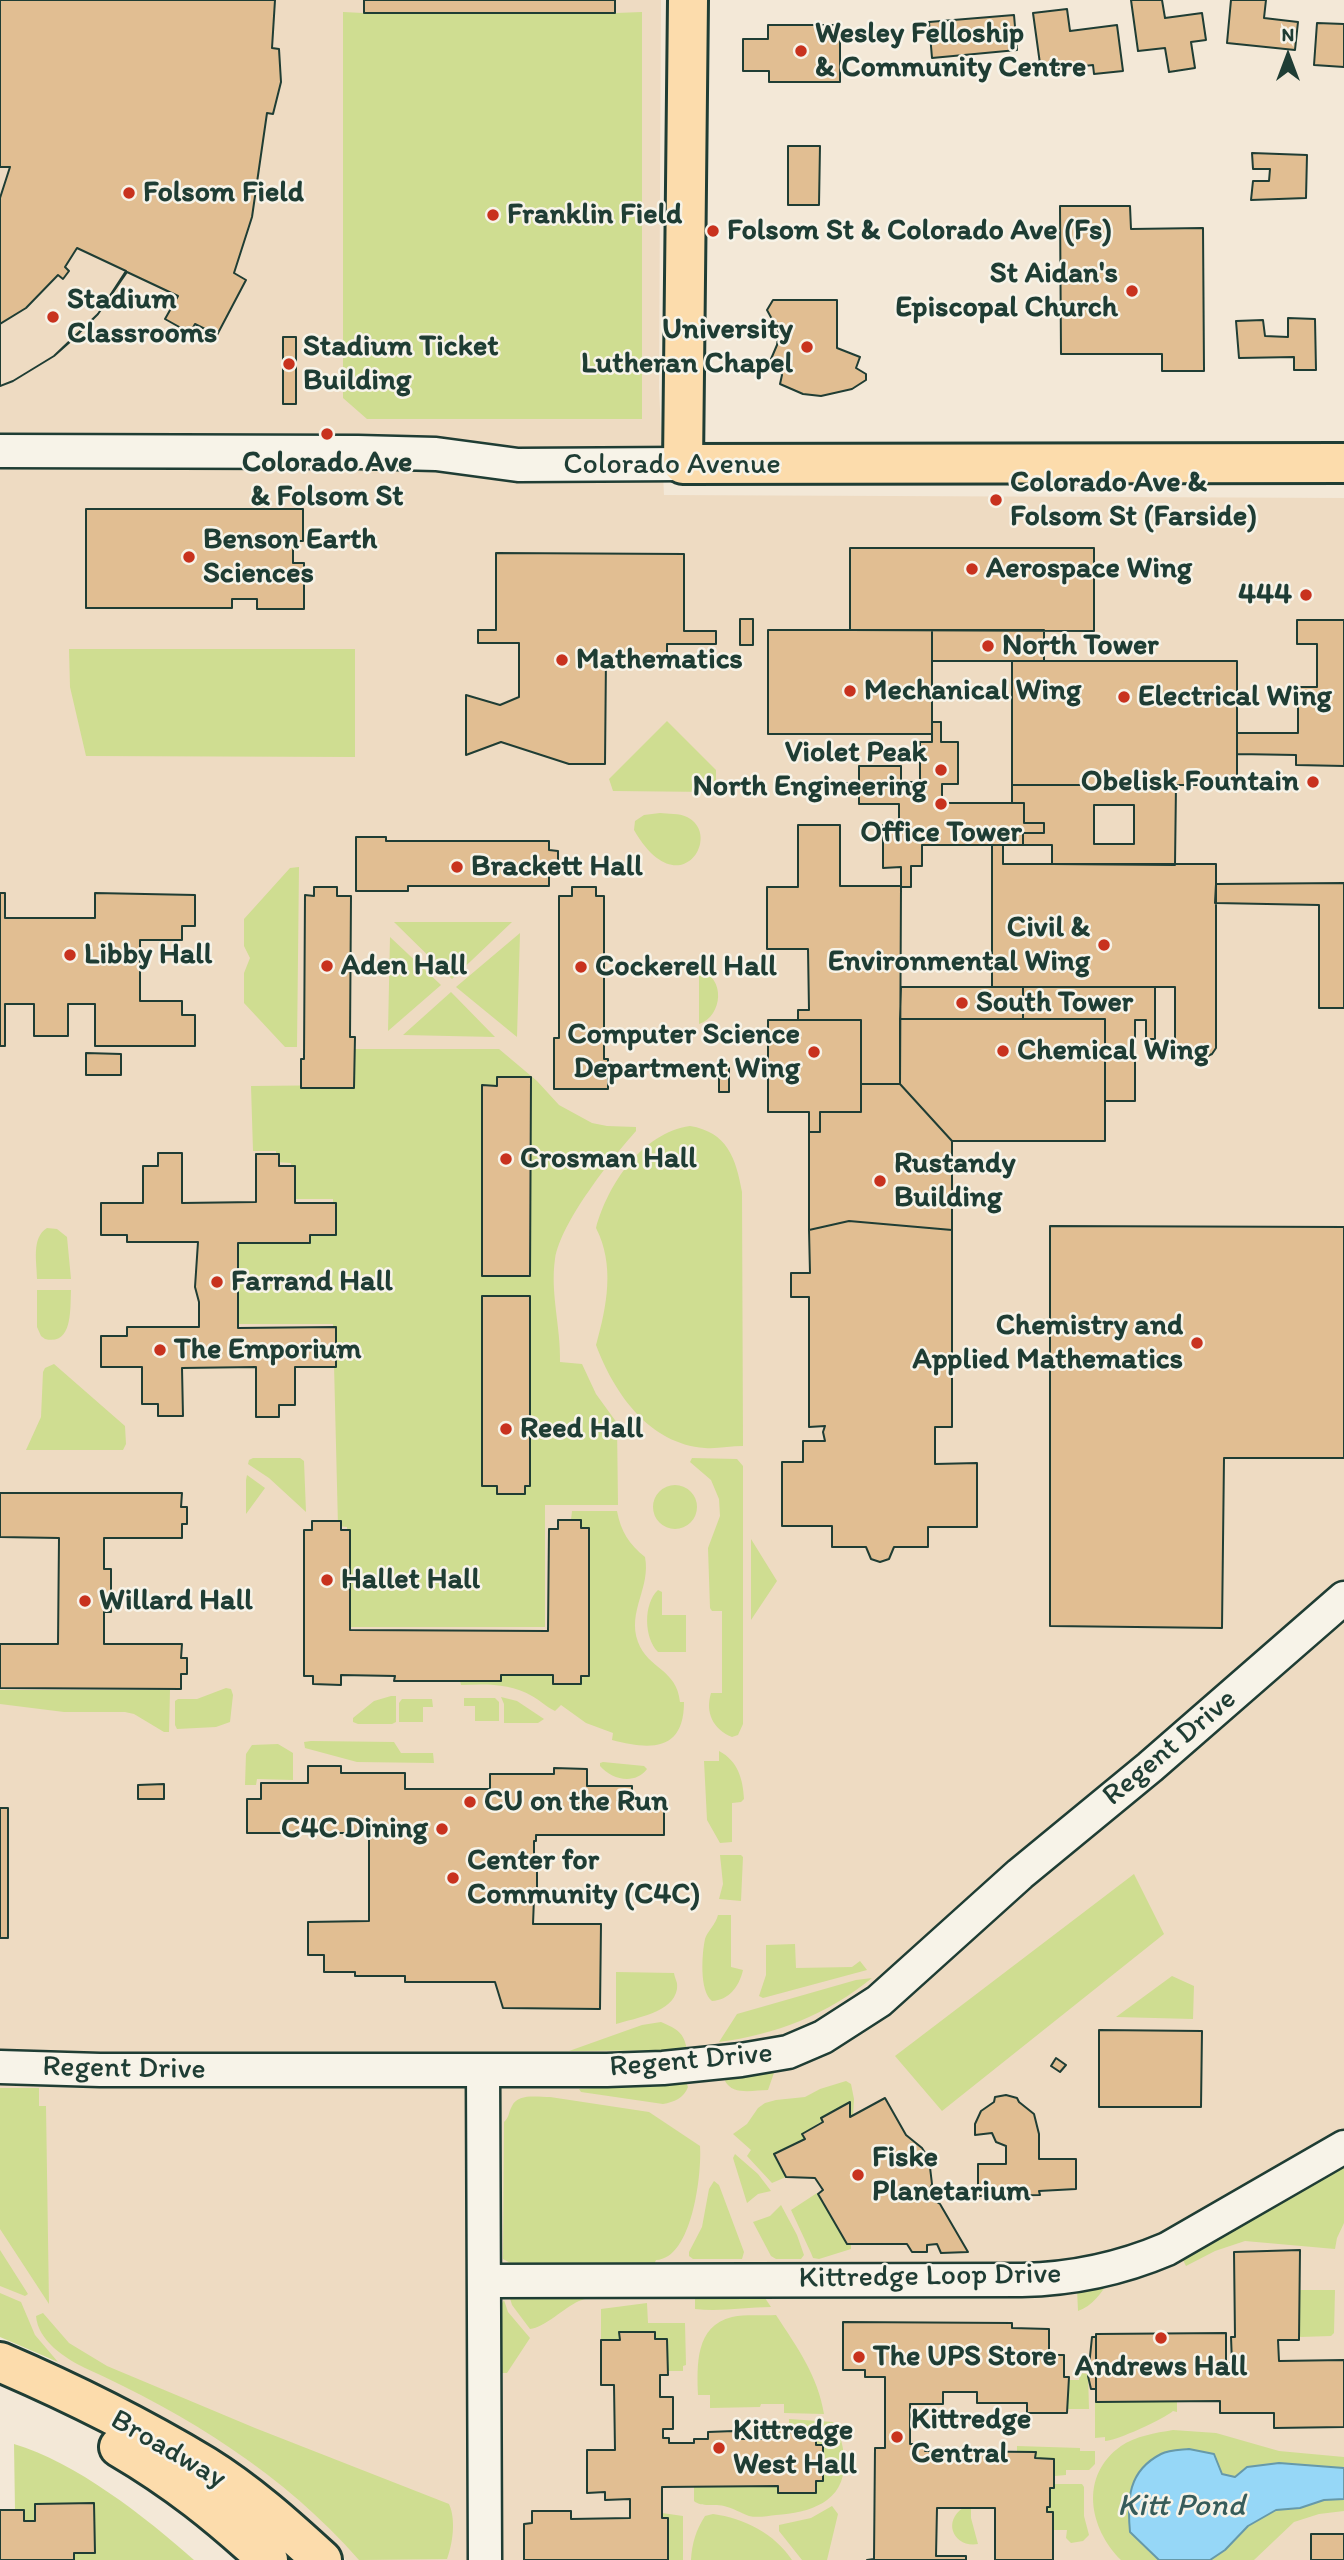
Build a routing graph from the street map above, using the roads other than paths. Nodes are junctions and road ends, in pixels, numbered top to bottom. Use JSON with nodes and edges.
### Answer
{"nodes":[{"id":1,"x":688,"y":0,"type":"edge"},
{"id":2,"x":0,"y":451,"type":"edge"},
{"id":3,"x":1344,"y":463,"type":"edge"},
{"id":4,"x":683,"y":464,"type":"junction"},
{"id":5,"x":1344,"y":1598,"type":"edge"},
{"id":6,"x":0,"y":2067,"type":"edge"},
{"id":7,"x":483,"y":2071,"type":"junction"},
{"id":8,"x":1344,"y":2147,"type":"edge"},
{"id":9,"x":484,"y":2281,"type":"junction"},
{"id":10,"x":0,"y":2362,"type":"edge"},
{"id":11,"x":0,"y":2390,"type":"edge"},
{"id":12,"x":268,"y":2560,"type":"edge"},
{"id":13,"x":322,"y":2560,"type":"edge"},
{"id":14,"x":485,"y":2560,"type":"edge"}],
"edges":[{"from":1,"to":4,"type":"main road"},
{"from":2,"to":4,"type":"street","name":"Colorado Avenue"},
{"from":3,"to":4,"type":"main road","name":"Colorado Avenue"},
{"from":5,"to":7,"type":"street","name":"Regent Drive"},
{"from":6,"to":7,"type":"street","name":"Regent Drive"},
{"from":7,"to":9,"type":"street"},
{"from":8,"to":9,"type":"street","name":"Kittredge Loop Drive"},
{"from":9,"to":14,"type":"street"},
{"from":10,"to":13,"type":"main road","name":"Broadway"},
{"from":11,"to":12,"type":"main road","name":"Broadway"}]}
